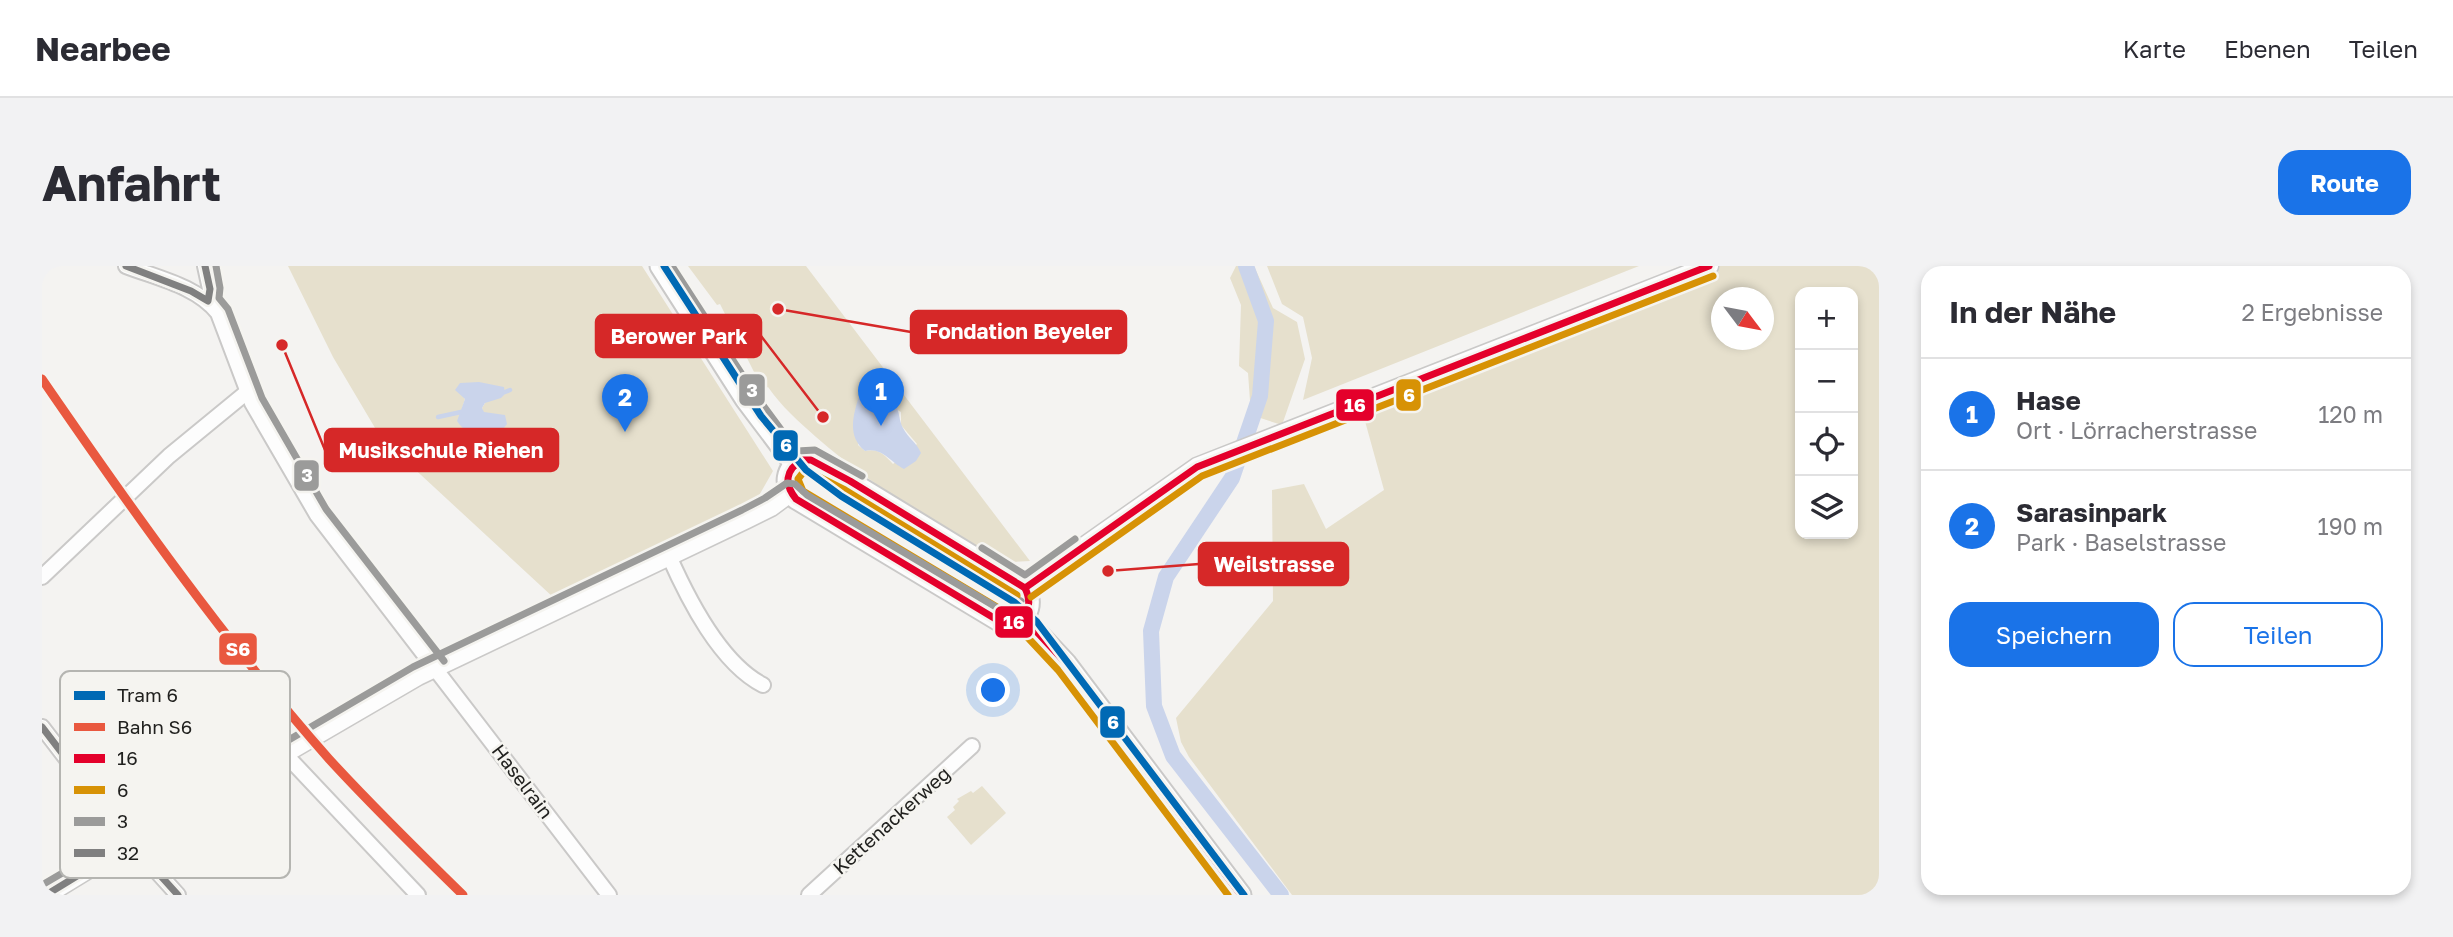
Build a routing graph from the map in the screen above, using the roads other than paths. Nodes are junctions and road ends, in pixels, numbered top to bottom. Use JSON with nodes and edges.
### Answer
{"nodes":[{"id":1,"x":126,"y":266,"type":"edge"},
{"id":2,"x":205,"y":266,"type":"edge"},
{"id":3,"x":660,"y":266,"type":"edge"},
{"id":4,"x":1709,"y":266,"type":"edge"},
{"id":5,"x":208,"y":300,"type":"junction"},
{"id":6,"x":247,"y":392,"type":"junction"},
{"id":7,"x":794,"y":464,"type":"junction"},
{"id":8,"x":790,"y":494,"type":"junction"},
{"id":9,"x":669,"y":556,"type":"junction"},
{"id":10,"x":42,"y":577,"type":"edge"},
{"id":11,"x":1025,"y":588,"type":"junction"},
{"id":12,"x":1024,"y":618,"type":"junction"},
{"id":13,"x":436,"y":667,"type":"junction"},
{"id":14,"x":763,"y":685,"type":"dead end"},
{"id":15,"x":42,"y":727,"type":"edge"},
{"id":16,"x":972,"y":746,"type":"dead end"},
{"id":17,"x":60,"y":750,"type":"edge"},
{"id":18,"x":290,"y":750,"type":"edge"},
{"id":19,"x":290,"y":759,"type":"edge"},
{"id":20,"x":74,"y":878,"type":"edge"},
{"id":21,"x":163,"y":878,"type":"edge"},
{"id":22,"x":46,"y":895,"type":"edge"},
{"id":23,"x":178,"y":895,"type":"edge"},
{"id":24,"x":418,"y":895,"type":"edge"},
{"id":25,"x":609,"y":895,"type":"edge"},
{"id":26,"x":809,"y":895,"type":"edge"},
{"id":27,"x":1241,"y":895,"type":"edge"}],
"edges":[{"from":1,"to":5,"type":"street"},
{"from":2,"to":5,"type":"street"},
{"from":3,"to":7,"type":"main road"},
{"from":4,"to":11,"type":"street"},
{"from":5,"to":6,"type":"street","name":"Haselrain"},
{"from":6,"to":10,"type":"street"},
{"from":6,"to":13,"type":"street","name":"Haselrain"},
{"from":7,"to":8,"type":"main road"},
{"from":7,"to":11,"type":"main road"},
{"from":8,"to":9,"type":"street"},
{"from":8,"to":12,"type":"main road"},
{"from":9,"to":13,"type":"street"},
{"from":9,"to":14,"type":"street"},
{"from":11,"to":12,"type":"main road"},
{"from":12,"to":27,"type":"main road"},
{"from":13,"to":18,"type":"street"},
{"from":13,"to":25,"type":"street","name":"Haselrain"},
{"from":15,"to":17,"type":"street"},
{"from":16,"to":26,"type":"street","name":"Kettenackerweg"},
{"from":19,"to":24,"type":"street"},
{"from":20,"to":22,"type":"street"},
{"from":21,"to":23,"type":"street"}]}
